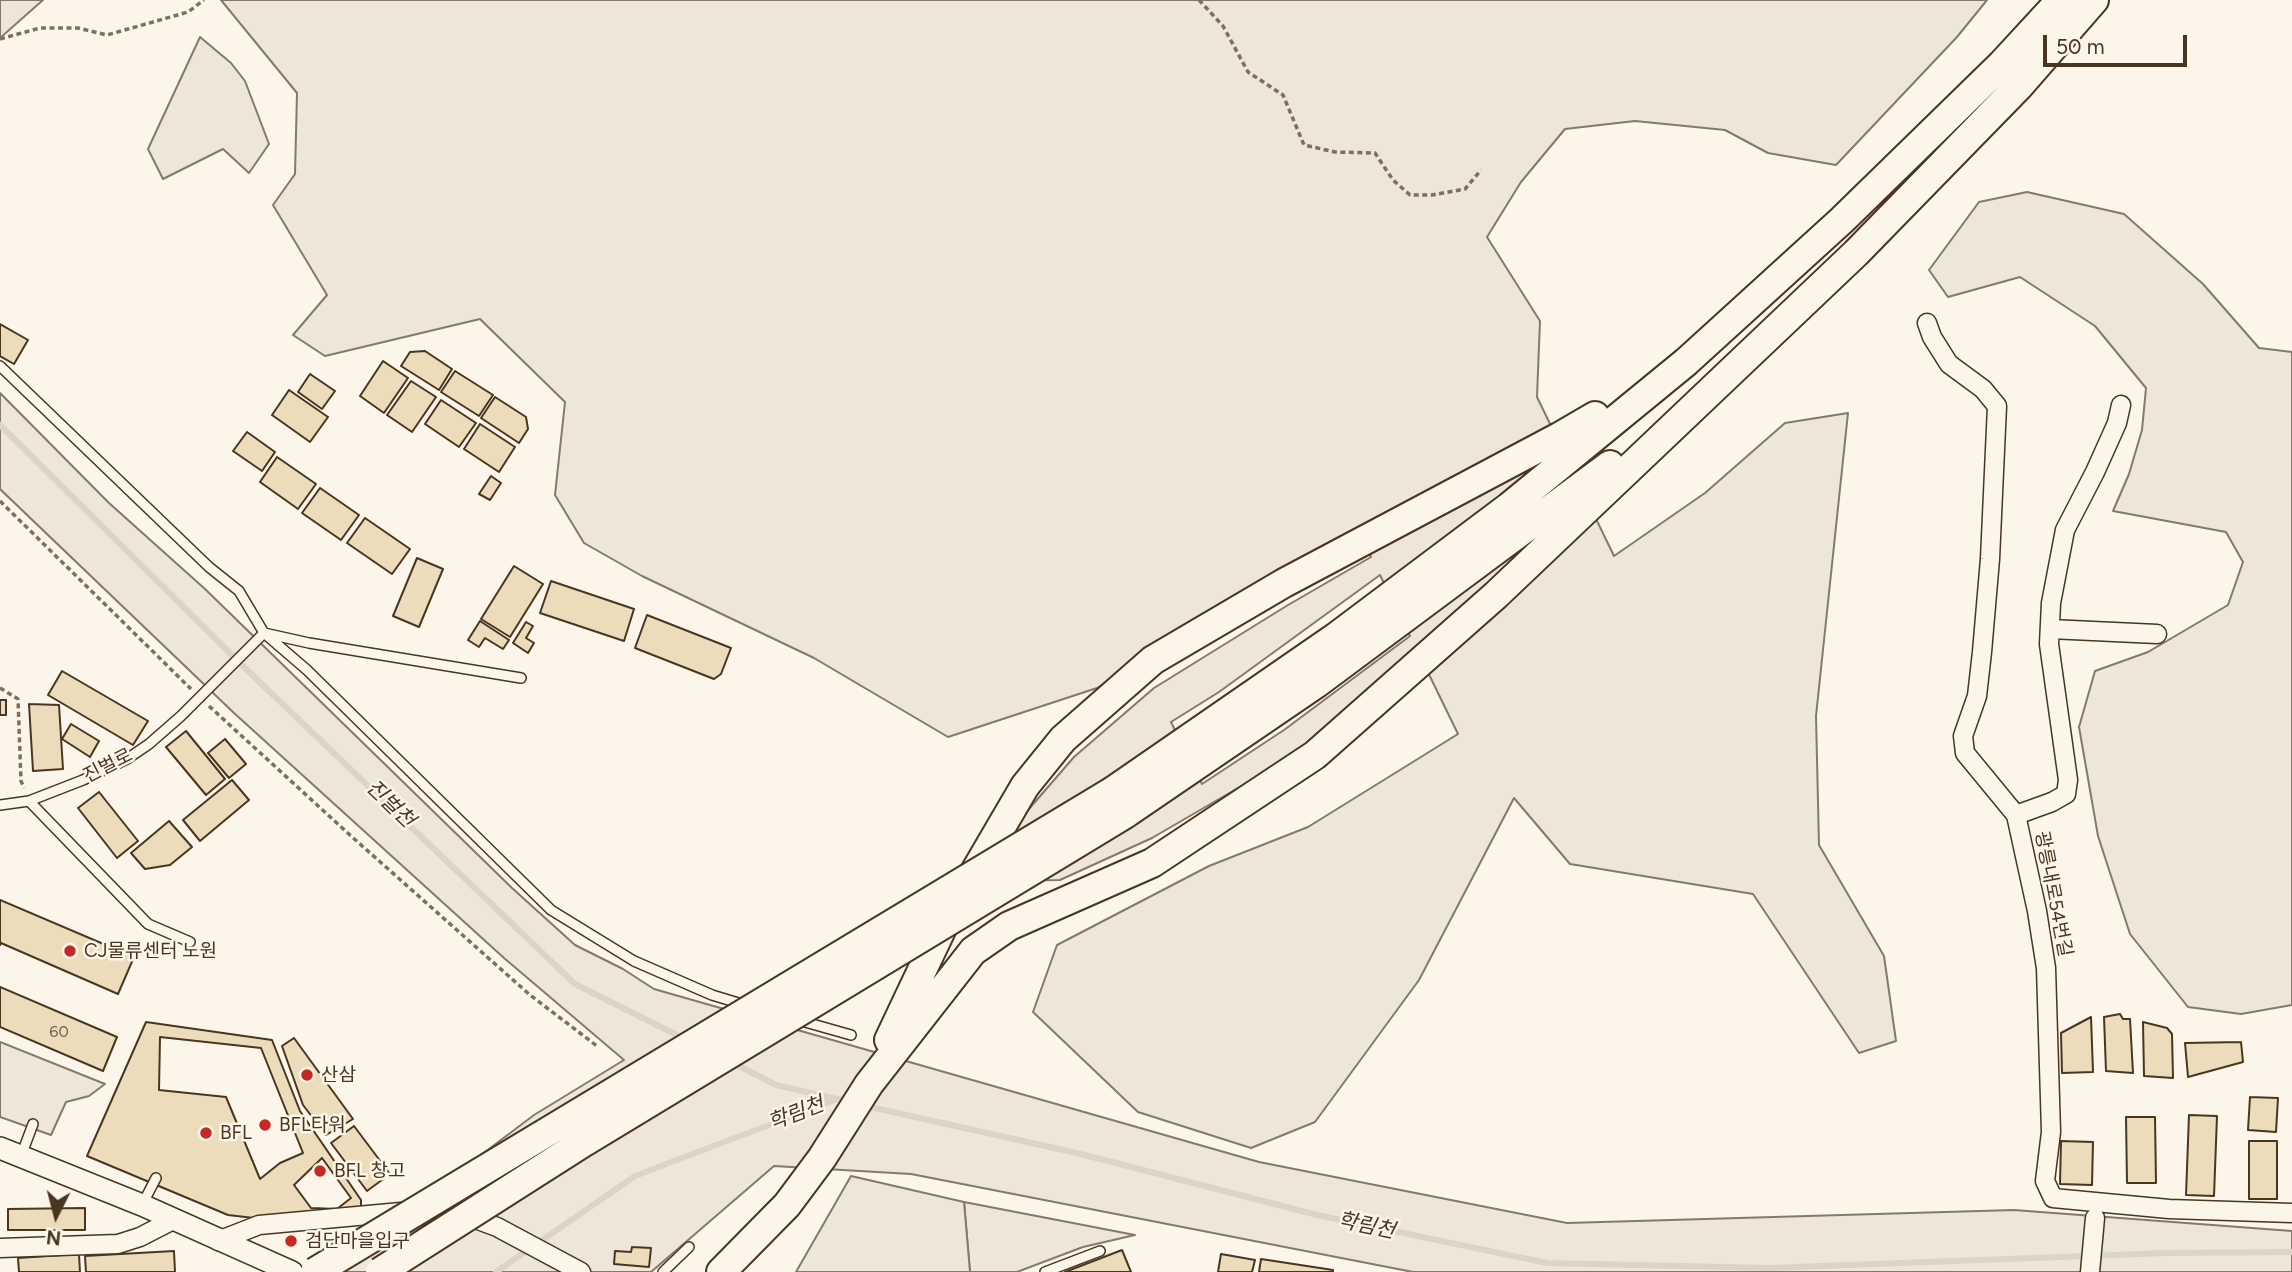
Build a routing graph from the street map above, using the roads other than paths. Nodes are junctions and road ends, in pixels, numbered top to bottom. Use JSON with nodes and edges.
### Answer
{"nodes":[{"id":1,"x":2061,"y":0,"type":"edge"},
{"id":2,"x":2094,"y":0,"type":"edge"},
{"id":3,"x":1927,"y":323,"type":"dead end"},
{"id":4,"x":1686,"y":362,"type":"junction"},
{"id":5,"x":0,"y":366,"type":"edge"},
{"id":6,"x":1715,"y":385,"type":"junction"},
{"id":7,"x":2121,"y":405,"type":"dead end"},
{"id":8,"x":2050,"y":629,"type":"junction"},
{"id":9,"x":264,"y":633,"type":"junction"},
{"id":10,"x":2157,"y":634,"type":"dead end"},
{"id":11,"x":521,"y":678,"type":"dead end"},
{"id":12,"x":29,"y":801,"type":"junction"},
{"id":13,"x":1119,"y":803,"type":"junction"},
{"id":14,"x":0,"y":805,"type":"edge"},
{"id":15,"x":2016,"y":816,"type":"junction"},
{"id":16,"x":190,"y":942,"type":"dead end"},
{"id":17,"x":763,"y":1010,"type":"dead end"},
{"id":18,"x":775,"y":1013,"type":"dead end"},
{"id":19,"x":851,"y":1035,"type":"dead end"},
{"id":20,"x":869,"y":1084,"type":"junction"},
{"id":21,"x":33,"y":1124,"type":"dead end"},
{"id":22,"x":0,"y":1147,"type":"edge"},
{"id":23,"x":21,"y":1156,"type":"junction"},
{"id":24,"x":156,"y":1178,"type":"dead end"},
{"id":25,"x":142,"y":1205,"type":"junction"},
{"id":26,"x":2292,"y":1213,"type":"edge"},
{"id":27,"x":2095,"y":1218,"type":"dead end"},
{"id":28,"x":173,"y":1220,"type":"junction"},
{"id":29,"x":212,"y":1238,"type":"junction"},
{"id":30,"x":689,"y":1247,"type":"dead end"},
{"id":31,"x":0,"y":1248,"type":"edge"},
{"id":32,"x":1100,"y":1251,"type":"dead end"},
{"id":33,"x":292,"y":1272,"type":"edge"},
{"id":34,"x":315,"y":1272,"type":"edge"},
{"id":35,"x":380,"y":1272,"type":"edge"},
{"id":36,"x":580,"y":1272,"type":"edge"},
{"id":37,"x":663,"y":1272,"type":"edge"},
{"id":38,"x":721,"y":1272,"type":"edge"},
{"id":39,"x":1045,"y":1272,"type":"edge"},
{"id":40,"x":2091,"y":1272,"type":"edge"}],
"edges":[{"from":1,"to":4,"type":"highway"},
{"from":2,"to":6,"type":"highway"},
{"from":3,"to":15,"type":"street","name":"광릉내로54번길"},
{"from":4,"to":13,"type":"highway"},
{"from":4,"to":20,"type":"highway"},
{"from":5,"to":9,"type":"lane"},
{"from":6,"to":13,"type":"highway"},
{"from":6,"to":20,"type":"highway"},
{"from":7,"to":8,"type":"street"},
{"from":8,"to":10,"type":"street"},
{"from":8,"to":15,"type":"street"},
{"from":9,"to":11,"type":"lane"},
{"from":9,"to":12,"type":"lane","name":"진벌로"},
{"from":9,"to":17,"type":"lane"},
{"from":12,"to":14,"type":"lane","name":"진벌로"},
{"from":12,"to":16,"type":"lane"},
{"from":13,"to":34,"type":"highway","bridge":true},
{"from":13,"to":35,"type":"highway","bridge":true},
{"from":15,"to":26,"type":"street","name":"광릉내로54번길"},
{"from":18,"to":19,"type":"lane"},
{"from":20,"to":38,"type":"highway"},
{"from":21,"to":23,"type":"lane"},
{"from":22,"to":23,"type":"street"},
{"from":23,"to":25,"type":"street"},
{"from":24,"to":25,"type":"lane"},
{"from":25,"to":28,"type":"street"},
{"from":27,"to":40,"type":"street"},
{"from":28,"to":29,"type":"street"},
{"from":28,"to":31,"type":"street"},
{"from":29,"to":33,"type":"street"},
{"from":29,"to":36,"type":"street"},
{"from":30,"to":37,"type":"lane"},
{"from":32,"to":39,"type":"lane"}]}
